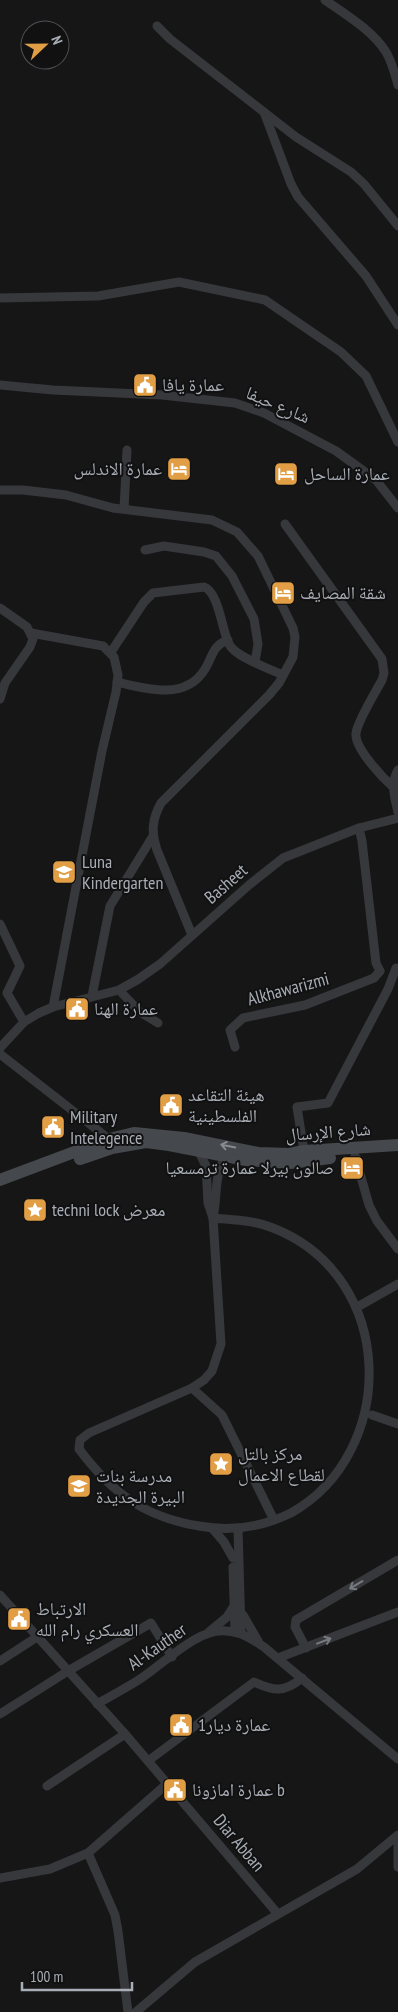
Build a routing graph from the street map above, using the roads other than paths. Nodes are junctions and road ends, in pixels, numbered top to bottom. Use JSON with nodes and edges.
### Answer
{"nodes":[{"id":1,"x":325,"y":0,"type":"edge"},
{"id":2,"x":157,"y":26,"type":"dead end"},
{"id":3,"x":398,"y":85,"type":"edge"},
{"id":4,"x":264,"y":112,"type":"junction"},
{"id":5,"x":398,"y":226,"type":"edge"},
{"id":6,"x":0,"y":298,"type":"edge"},
{"id":7,"x":398,"y":325,"type":"edge"},
{"id":8,"x":0,"y":385,"type":"edge"},
{"id":9,"x":398,"y":442,"type":"edge"},
{"id":10,"x":127,"y":450,"type":"dead end"},
{"id":11,"x":0,"y":490,"type":"edge"},
{"id":12,"x":398,"y":508,"type":"edge"},
{"id":13,"x":124,"y":510,"type":"junction"},
{"id":14,"x":286,"y":524,"type":"dead end"},
{"id":15,"x":144,"y":550,"type":"dead end"},
{"id":16,"x":0,"y":608,"type":"edge"},
{"id":17,"x":31,"y":633,"type":"junction"},
{"id":18,"x":228,"y":640,"type":"junction"},
{"id":19,"x":111,"y":652,"type":"junction"},
{"id":20,"x":255,"y":662,"type":"junction"},
{"id":21,"x":284,"y":675,"type":"junction"},
{"id":22,"x":2,"y":682,"type":"edge"},
{"id":23,"x":117,"y":682,"type":"junction"},
{"id":24,"x":0,"y":699,"type":"edge"},
{"id":25,"x":398,"y":770,"type":"edge"},
{"id":26,"x":394,"y":788,"type":"junction"},
{"id":27,"x":398,"y":812,"type":"edge"},
{"id":28,"x":398,"y":818,"type":"edge"},
{"id":29,"x":358,"y":828,"type":"junction"},
{"id":30,"x":153,"y":836,"type":"junction"},
{"id":31,"x":0,"y":924,"type":"edge"},
{"id":32,"x":192,"y":935,"type":"junction"},
{"id":33,"x":397,"y":968,"type":"edge"},
{"id":34,"x":380,"y":971,"type":"junction"},
{"id":35,"x":119,"y":990,"type":"junction"},
{"id":36,"x":92,"y":996,"type":"junction"},
{"id":37,"x":53,"y":1007,"type":"junction"},
{"id":38,"x":24,"y":1022,"type":"junction"},
{"id":39,"x":158,"y":1024,"type":"dead end"},
{"id":40,"x":235,"y":1047,"type":"dead end"},
{"id":41,"x":0,"y":1048,"type":"edge"},
{"id":42,"x":0,"y":1054,"type":"edge"},
{"id":43,"x":109,"y":1139,"type":"junction"},
{"id":44,"x":398,"y":1145,"type":"edge"},
{"id":45,"x":198,"y":1150,"type":"junction"},
{"id":46,"x":304,"y":1151,"type":"junction"},
{"id":47,"x":398,"y":1153,"type":"edge"},
{"id":48,"x":228,"y":1156,"type":"junction"},
{"id":49,"x":355,"y":1156,"type":"junction"},
{"id":50,"x":0,"y":1180,"type":"edge"},
{"id":51,"x":0,"y":1188,"type":"edge"},
{"id":52,"x":213,"y":1218,"type":"junction"},
{"id":53,"x":398,"y":1249,"type":"edge"},
{"id":54,"x":398,"y":1284,"type":"edge"},
{"id":55,"x":359,"y":1306,"type":"junction"},
{"id":56,"x":192,"y":1388,"type":"junction"},
{"id":57,"x":372,"y":1415,"type":"junction"},
{"id":58,"x":398,"y":1424,"type":"edge"},
{"id":59,"x":274,"y":1520,"type":"junction"},
{"id":60,"x":212,"y":1528,"type":"junction"},
{"id":61,"x":235,"y":1529,"type":"junction"},
{"id":62,"x":233,"y":1558,"type":"junction"},
{"id":63,"x":398,"y":1560,"type":"edge"},
{"id":64,"x":0,"y":1595,"type":"edge"},
{"id":65,"x":237,"y":1608,"type":"junction"},
{"id":66,"x":398,"y":1612,"type":"edge"},
{"id":67,"x":238,"y":1633,"type":"junction"},
{"id":68,"x":205,"y":1635,"type":"junction"},
{"id":69,"x":37,"y":1637,"type":"junction"},
{"id":70,"x":261,"y":1645,"type":"junction"},
{"id":71,"x":306,"y":1648,"type":"junction"},
{"id":72,"x":172,"y":1657,"type":"junction"},
{"id":73,"x":278,"y":1658,"type":"junction"},
{"id":74,"x":0,"y":1661,"type":"edge"},
{"id":75,"x":68,"y":1671,"type":"junction"},
{"id":76,"x":302,"y":1678,"type":"junction"},
{"id":77,"x":97,"y":1704,"type":"junction"},
{"id":78,"x":0,"y":1713,"type":"edge"},
{"id":79,"x":126,"y":1734,"type":"junction"},
{"id":80,"x":398,"y":1759,"type":"edge"},
{"id":81,"x":148,"y":1761,"type":"junction"},
{"id":82,"x":168,"y":1783,"type":"junction"},
{"id":83,"x":47,"y":1786,"type":"dead end"},
{"id":84,"x":396,"y":1842,"type":"edge"},
{"id":85,"x":88,"y":1853,"type":"junction"},
{"id":86,"x":378,"y":1853,"type":"junction"},
{"id":87,"x":398,"y":1862,"type":"edge"},
{"id":88,"x":398,"y":1867,"type":"edge"},
{"id":89,"x":0,"y":1878,"type":"edge"},
{"id":90,"x":277,"y":1913,"type":"junction"},
{"id":91,"x":128,"y":2012,"type":"edge"},
{"id":92,"x":136,"y":2012,"type":"edge"}],
"edges":[{"from":1,"to":3,"type":"street"},
{"from":2,"to":4,"type":"street"},
{"from":4,"to":5,"type":"street"},
{"from":4,"to":7,"type":"street"},
{"from":6,"to":9,"type":"street"},
{"from":8,"to":12,"type":"street","name":"شارع حيفا"},
{"from":10,"to":13,"type":"street"},
{"from":11,"to":13,"type":"street"},
{"from":13,"to":21,"type":"street"},
{"from":14,"to":26,"type":"street"},
{"from":15,"to":20,"type":"street"},
{"from":16,"to":17,"type":"street"},
{"from":17,"to":19,"type":"street"},
{"from":17,"to":22,"type":"street"},
{"from":18,"to":19,"type":"street"},
{"from":18,"to":20,"type":"street"},
{"from":18,"to":23,"type":"street"},
{"from":19,"to":23,"type":"street"},
{"from":20,"to":21,"type":"street"},
{"from":21,"to":30,"type":"street"},
{"from":22,"to":24,"type":"street"},
{"from":23,"to":37,"type":"street"},
{"from":25,"to":26,"type":"street"},
{"from":26,"to":27,"type":"street"},
{"from":28,"to":29,"type":"street","name":"Basheet"},
{"from":29,"to":32,"type":"street","name":"Basheet"},
{"from":29,"to":34,"type":"street"},
{"from":30,"to":32,"type":"street"},
{"from":30,"to":36,"type":"street"},
{"from":31,"to":38,"type":"street"},
{"from":32,"to":35,"type":"street","name":"Basheet"},
{"from":33,"to":34,"type":"street","name":"Alkhawarizmi"},
{"from":33,"to":46,"type":"street"},
{"from":34,"to":40,"type":"street","name":"Alkhawarizmi"},
{"from":35,"to":36,"type":"street","name":"Basheet"},
{"from":35,"to":39,"type":"street"},
{"from":36,"to":37,"type":"street","name":"Basheet"},
{"from":37,"to":38,"type":"street","name":"Basheet"},
{"from":38,"to":41,"type":"street","name":"Basheet"},
{"from":42,"to":43,"type":"street"},
{"from":46,"to":43,"type":"main road","name":"شارع الإرسال","one_way":true},
{"from":43,"to":50,"type":"main road","name":"شارع الإرسال"},
{"from":44,"to":46,"type":"main road","name":"شارع الإرسال"},
{"from":45,"to":48,"type":"main road","name":"شارع الإرسال"},
{"from":45,"to":51,"type":"main road","name":"شارع الإرسال"},
{"from":45,"to":52,"type":"street"},
{"from":47,"to":49,"type":"main road","name":"شارع الإرسال"},
{"from":48,"to":49,"type":"main road","name":"شارع الإرسال"},
{"from":48,"to":52,"type":"street"},
{"from":49,"to":53,"type":"street"},
{"from":52,"to":55,"type":"street"},
{"from":52,"to":56,"type":"street"},
{"from":54,"to":55,"type":"street"},
{"from":55,"to":57,"type":"street"},
{"from":56,"to":59,"type":"street"},
{"from":56,"to":60,"type":"street"},
{"from":57,"to":58,"type":"street"},
{"from":57,"to":59,"type":"street"},
{"from":59,"to":61,"type":"street"},
{"from":60,"to":61,"type":"street"},
{"from":60,"to":62,"type":"street"},
{"from":61,"to":62,"type":"street"},
{"from":61,"to":65,"type":"street"},
{"from":62,"to":65,"type":"street"},
{"from":63,"to":71,"type":"street","one_way":true},
{"from":64,"to":69,"type":"street"},
{"from":65,"to":67,"type":"street"},
{"from":65,"to":68,"type":"street"},
{"from":65,"to":70,"type":"street"},
{"from":71,"to":66,"type":"street","one_way":true},
{"from":67,"to":68,"type":"street","name":"Al-Kauther"},
{"from":67,"to":70,"type":"street"},
{"from":68,"to":72,"type":"street","name":"Al-Kauther"},
{"from":69,"to":74,"type":"street"},
{"from":69,"to":75,"type":"street"},
{"from":70,"to":73,"type":"street"},
{"from":71,"to":73,"type":"street"},
{"from":72,"to":75,"type":"street"},
{"from":72,"to":77,"type":"street","name":"Al-Kauther"},
{"from":73,"to":76,"type":"street"},
{"from":75,"to":77,"type":"street"},
{"from":75,"to":78,"type":"street"},
{"from":76,"to":80,"type":"street"},
{"from":76,"to":81,"type":"street"},
{"from":77,"to":79,"type":"street","name":"Diar Abban"},
{"from":79,"to":81,"type":"street","name":"Diar Abban"},
{"from":79,"to":83,"type":"street"},
{"from":81,"to":82,"type":"street","name":"Diar Abban"},
{"from":82,"to":85,"type":"street"},
{"from":82,"to":90,"type":"street","name":"Diar Abban"},
{"from":84,"to":86,"type":"street"},
{"from":84,"to":87,"type":"street"},
{"from":85,"to":89,"type":"street"},
{"from":85,"to":91,"type":"street"},
{"from":86,"to":87,"type":"street"},
{"from":86,"to":90,"type":"street"},
{"from":87,"to":88,"type":"street"},
{"from":90,"to":92,"type":"street"}]}
